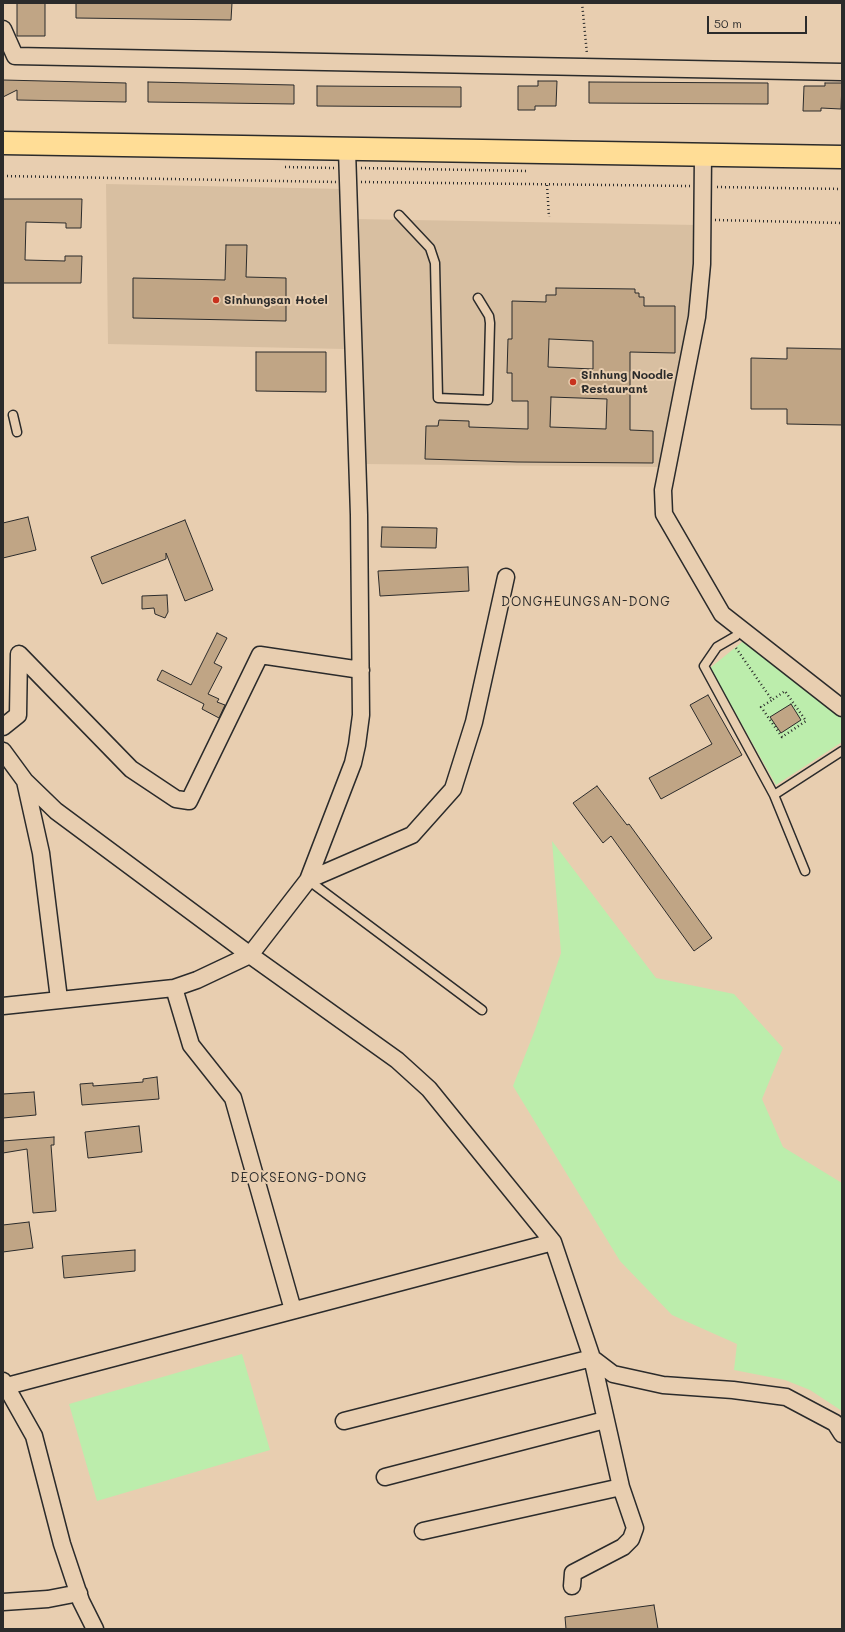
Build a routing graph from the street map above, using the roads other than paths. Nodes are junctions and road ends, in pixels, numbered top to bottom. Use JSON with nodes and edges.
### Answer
{"nodes":[{"id":1,"x":3,"y":29,"type":"edge"},
{"id":2,"x":842,"y":72,"type":"edge"},
{"id":3,"x":3,"y":143,"type":"edge"},
{"id":4,"x":347,"y":150,"type":"junction"},
{"id":5,"x":704,"y":155,"type":"junction"},
{"id":6,"x":842,"y":157,"type":"edge"},
{"id":7,"x":399,"y":215,"type":"dead end"},
{"id":8,"x":478,"y":298,"type":"dead end"},
{"id":9,"x":13,"y":414,"type":"dead end"},
{"id":10,"x":17,"y":432,"type":"dead end"},
{"id":11,"x":506,"y":577,"type":"dead end"},
{"id":12,"x":736,"y":634,"type":"junction"},
{"id":13,"x":361,"y":670,"type":"junction"},
{"id":14,"x":842,"y":708,"type":"edge"},
{"id":15,"x":3,"y":727,"type":"edge"},
{"id":16,"x":3,"y":751,"type":"edge"},
{"id":17,"x":842,"y":751,"type":"edge"},
{"id":18,"x":25,"y":780,"type":"junction"},
{"id":19,"x":774,"y":795,"type":"junction"},
{"id":20,"x":805,"y":872,"type":"dead end"},
{"id":21,"x":308,"y":880,"type":"junction"},
{"id":22,"x":250,"y":955,"type":"junction"},
{"id":23,"x":174,"y":988,"type":"junction"},
{"id":24,"x":60,"y":999,"type":"junction"},
{"id":25,"x":3,"y":1006,"type":"edge"},
{"id":26,"x":482,"y":1010,"type":"dead end"},
{"id":27,"x":552,"y":1242,"type":"junction"},
{"id":28,"x":293,"y":1310,"type":"junction"},
{"id":29,"x":592,"y":1358,"type":"junction"},
{"id":30,"x":5,"y":1384,"type":"edge"},
{"id":31,"x":606,"y":1420,"type":"junction"},
{"id":32,"x":344,"y":1421,"type":"dead end"},
{"id":33,"x":842,"y":1434,"type":"edge"},
{"id":34,"x":385,"y":1478,"type":"dead end"},
{"id":35,"x":621,"y":1487,"type":"junction"},
{"id":36,"x":423,"y":1531,"type":"dead end"},
{"id":37,"x":572,"y":1586,"type":"dead end"},
{"id":38,"x":78,"y":1593,"type":"junction"},
{"id":39,"x":3,"y":1602,"type":"edge"},
{"id":40,"x":95,"y":1629,"type":"edge"}],
"edges":[{"from":1,"to":2,"type":"street"},
{"from":3,"to":4,"type":"highway"},
{"from":4,"to":5,"type":"highway"},
{"from":4,"to":13,"type":"street"},
{"from":5,"to":6,"type":"highway"},
{"from":5,"to":12,"type":"street"},
{"from":7,"to":8,"type":"lane"},
{"from":9,"to":10,"type":"lane"},
{"from":11,"to":21,"type":"street"},
{"from":12,"to":14,"type":"street"},
{"from":12,"to":19,"type":"lane"},
{"from":13,"to":15,"type":"street"},
{"from":13,"to":21,"type":"street"},
{"from":16,"to":18,"type":"street"},
{"from":17,"to":19,"type":"lane"},
{"from":18,"to":22,"type":"street"},
{"from":18,"to":24,"type":"street"},
{"from":19,"to":20,"type":"lane"},
{"from":21,"to":22,"type":"street"},
{"from":21,"to":26,"type":"lane"},
{"from":22,"to":23,"type":"street"},
{"from":22,"to":27,"type":"street"},
{"from":23,"to":24,"type":"street"},
{"from":23,"to":28,"type":"street"},
{"from":24,"to":25,"type":"street"},
{"from":27,"to":28,"type":"street"},
{"from":27,"to":29,"type":"street"},
{"from":28,"to":30,"type":"street"},
{"from":29,"to":31,"type":"street"},
{"from":29,"to":32,"type":"street"},
{"from":29,"to":33,"type":"street"},
{"from":30,"to":38,"type":"street"},
{"from":31,"to":34,"type":"street"},
{"from":31,"to":35,"type":"street"},
{"from":35,"to":36,"type":"street"},
{"from":35,"to":37,"type":"street"},
{"from":38,"to":39,"type":"street"},
{"from":38,"to":40,"type":"street"}]}
